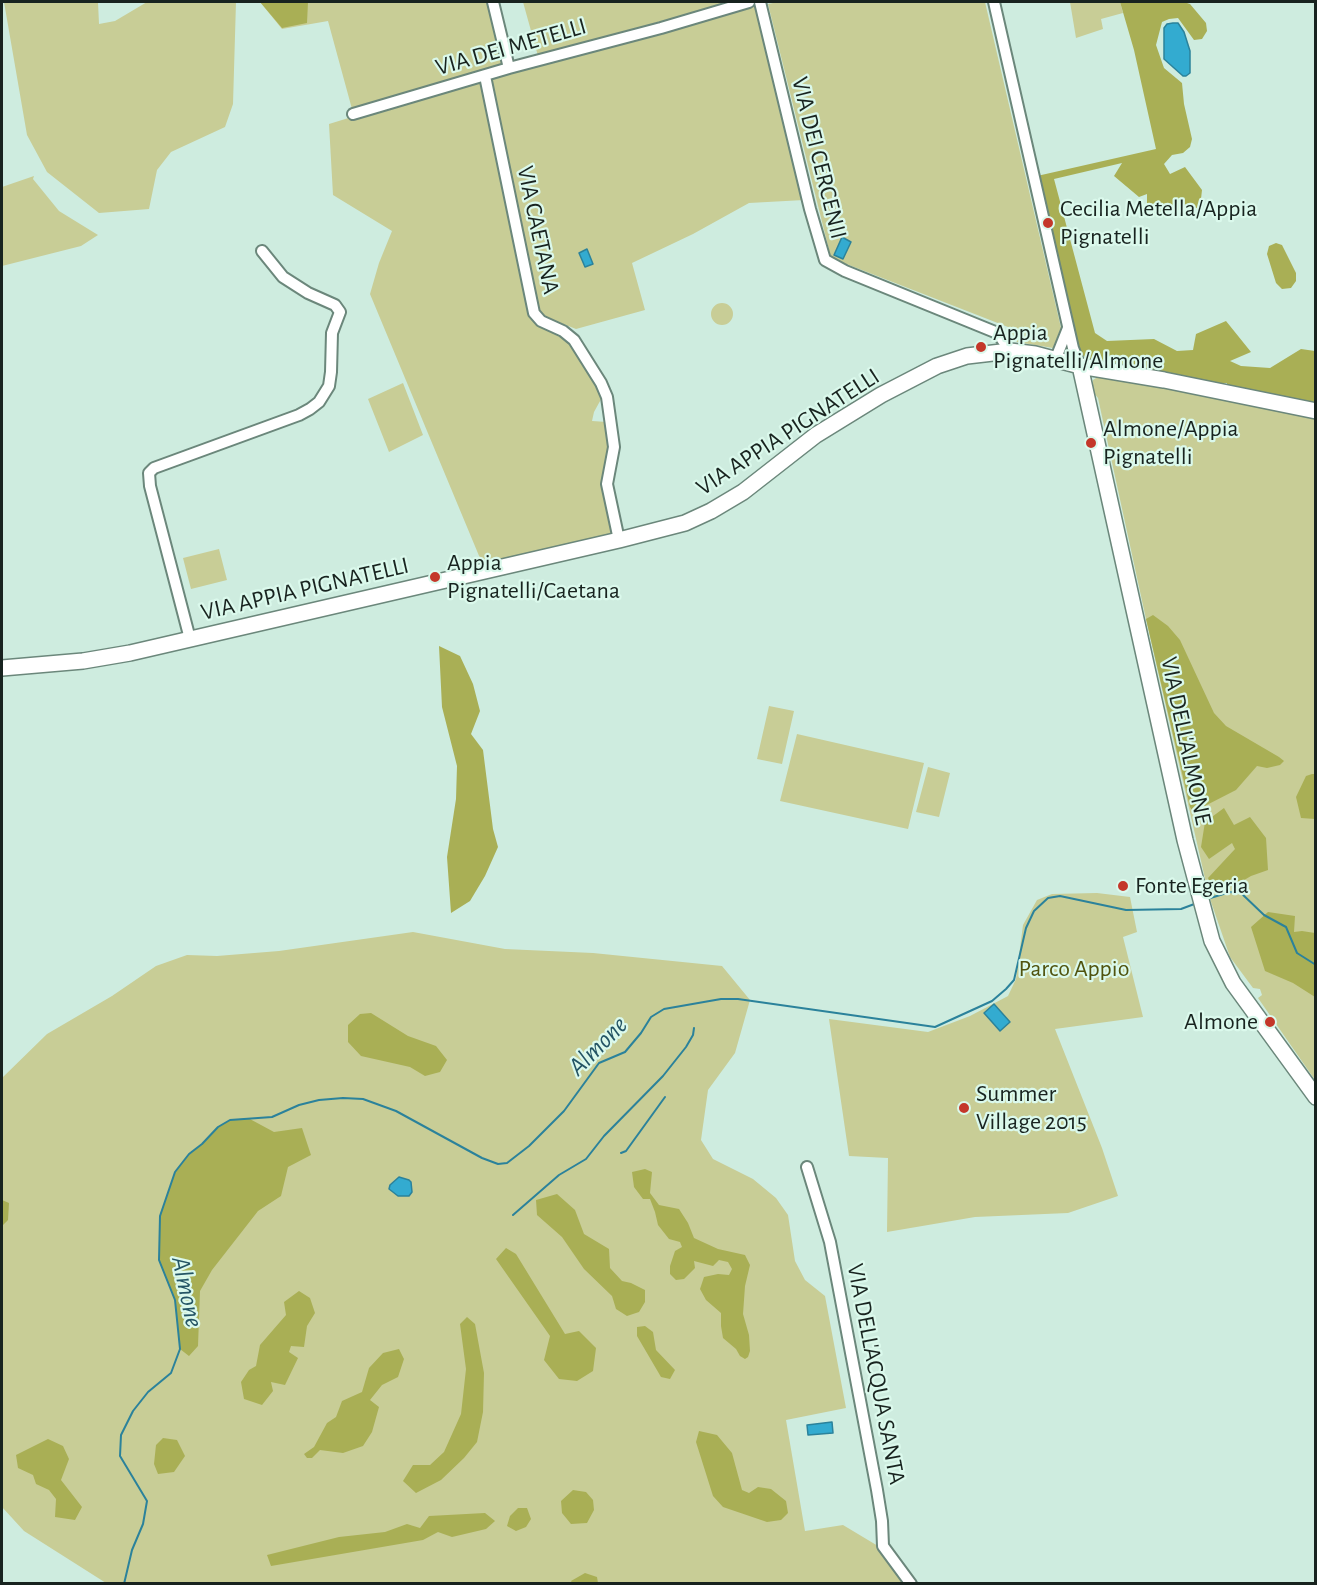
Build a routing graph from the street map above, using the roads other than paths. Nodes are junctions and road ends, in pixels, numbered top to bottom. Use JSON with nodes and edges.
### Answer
{"nodes":[{"id":1,"x":493,"y":2,"type":"edge"},
{"id":2,"x":749,"y":2,"type":"edge"},
{"id":3,"x":760,"y":2,"type":"edge"},
{"id":4,"x":994,"y":2,"type":"edge"},
{"id":5,"x":509,"y":68,"type":"junction"},
{"id":6,"x":485,"y":76,"type":"junction"},
{"id":7,"x":353,"y":114,"type":"dead end"},
{"id":8,"x":262,"y":251,"type":"dead end"},
{"id":9,"x":1068,"y":328,"type":"junction"},
{"id":10,"x":1010,"y":351,"type":"junction"},
{"id":11,"x":1056,"y":358,"type":"junction"},
{"id":12,"x":1080,"y":366,"type":"junction"},
{"id":13,"x":1316,"y":411,"type":"edge"},
{"id":14,"x":619,"y":540,"type":"junction"},
{"id":15,"x":190,"y":639,"type":"junction"},
{"id":16,"x":2,"y":668,"type":"edge"},
{"id":17,"x":1316,"y":1097,"type":"edge"},
{"id":18,"x":807,"y":1167,"type":"dead end"},
{"id":19,"x":911,"y":1584,"type":"edge"}],
"edges":[{"from":1,"to":5,"type":"street"},
{"from":2,"to":5,"type":"street","name":"VIA DEI METELLI"},
{"from":3,"to":10,"type":"street","name":"VIA DEI CERCENII"},
{"from":4,"to":9,"type":"street"},
{"from":5,"to":6,"type":"street","name":"VIA DEI METELLI"},
{"from":6,"to":7,"type":"street","name":"VIA DEI METELLI"},
{"from":6,"to":14,"type":"street","name":"VIA CAETANA"},
{"from":8,"to":15,"type":"street"},
{"from":9,"to":11,"type":"street"},
{"from":9,"to":12,"type":"street"},
{"from":10,"to":11,"type":"street","name":"VIA APPIA PIGNATELLI"},
{"from":10,"to":14,"type":"street","name":"VIA APPIA PIGNATELLI"},
{"from":11,"to":12,"type":"street","name":"VIA APPIA PIGNATELLI"},
{"from":12,"to":13,"type":"street","name":"VIA APPIA PIGNATELLI"},
{"from":12,"to":17,"type":"street","name":"VIA DELL'ALMONE"},
{"from":14,"to":15,"type":"street","name":"VIA APPIA PIGNATELLI"},
{"from":15,"to":16,"type":"street","name":"VIA APPIA PIGNATELLI"},
{"from":18,"to":19,"type":"street","name":"VIA DELL'ACQUA SANTA"}]}
